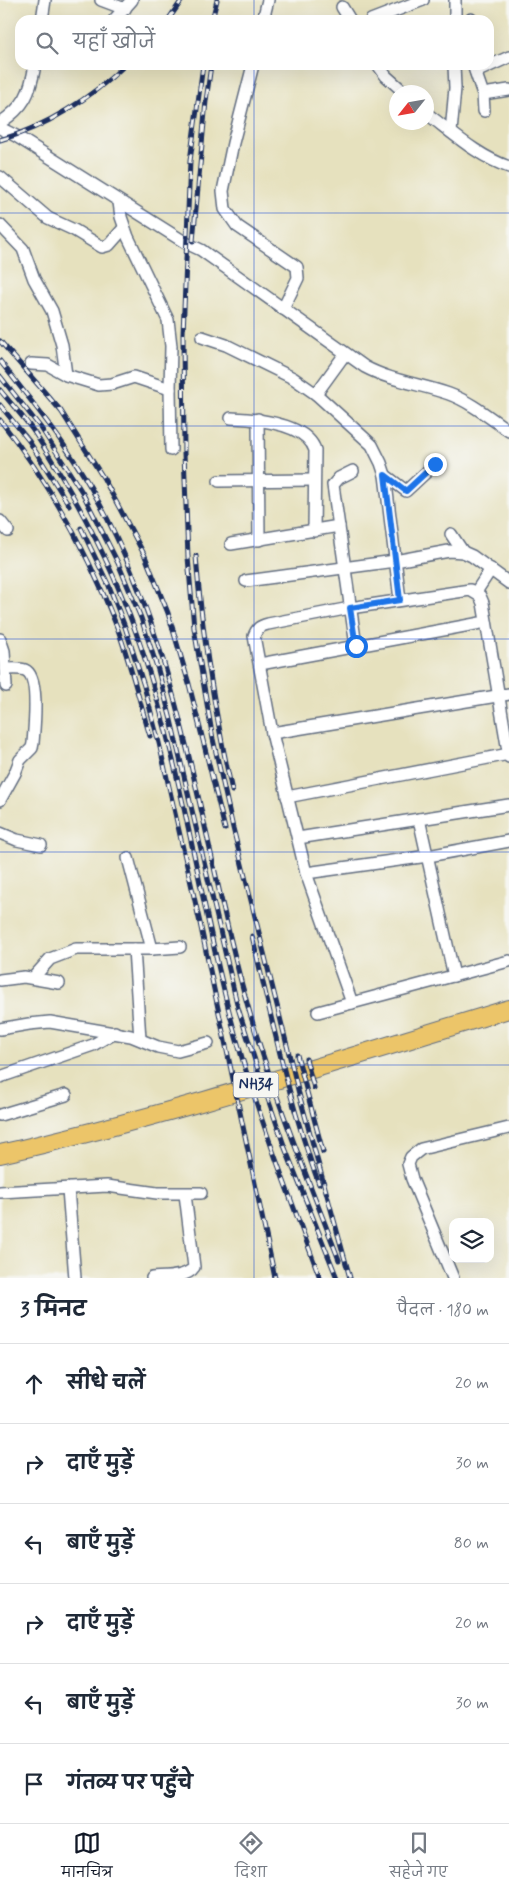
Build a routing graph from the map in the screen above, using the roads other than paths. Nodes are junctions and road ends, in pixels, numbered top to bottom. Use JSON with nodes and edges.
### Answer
{"nodes":[{"id":1,"x":45,"y":0,"type":"edge"},
{"id":2,"x":101,"y":0,"type":"edge"},
{"id":3,"x":268,"y":0,"type":"edge"},
{"id":4,"x":423,"y":0,"type":"edge"},
{"id":5,"x":455,"y":0,"type":"edge"},
{"id":6,"x":129,"y":4,"type":"edge"},
{"id":7,"x":342,"y":7,"type":"dead end"},
{"id":8,"x":43,"y":15,"type":"edge"},
{"id":9,"x":119,"y":15,"type":"edge"},
{"id":10,"x":265,"y":15,"type":"edge"},
{"id":11,"x":347,"y":15,"type":"edge"},
{"id":12,"x":384,"y":15,"type":"edge"},
{"id":13,"x":455,"y":15,"type":"edge"},
{"id":14,"x":509,"y":57,"type":"edge"},
{"id":15,"x":494,"y":62,"type":"edge"},
{"id":16,"x":34,"y":70,"type":"edge"},
{"id":17,"x":252,"y":70,"type":"edge"},
{"id":18,"x":382,"y":70,"type":"edge"},
{"id":19,"x":454,"y":70,"type":"edge"},
{"id":20,"x":475,"y":70,"type":"edge"},
{"id":21,"x":396,"y":85,"type":"edge"},
{"id":22,"x":509,"y":90,"type":"edge"},
{"id":23,"x":483,"y":94,"type":"junction"},
{"id":24,"x":484,"y":112,"type":"dead end"},
{"id":25,"x":434,"y":119,"type":"edge"},
{"id":26,"x":0,"y":123,"type":"edge"},
{"id":27,"x":0,"y":128,"type":"edge"},
{"id":28,"x":451,"y":132,"type":"junction"},
{"id":29,"x":509,"y":166,"type":"edge"},
{"id":30,"x":0,"y":177,"type":"edge"},
{"id":31,"x":119,"y":202,"type":"junction"},
{"id":32,"x":0,"y":225,"type":"edge"},
{"id":33,"x":124,"y":228,"type":"junction"},
{"id":34,"x":283,"y":309,"type":"junction"},
{"id":35,"x":202,"y":337,"type":"dead end"},
{"id":36,"x":345,"y":354,"type":"junction"},
{"id":37,"x":31,"y":364,"type":"dead end"},
{"id":38,"x":66,"y":375,"type":"junction"},
{"id":39,"x":170,"y":390,"type":"junction"},
{"id":40,"x":316,"y":394,"type":"junction"},
{"id":41,"x":231,"y":418,"type":"dead end"},
{"id":42,"x":258,"y":419,"type":"junction"},
{"id":43,"x":508,"y":428,"type":"edge"},
{"id":44,"x":171,"y":450,"type":"dead end"},
{"id":45,"x":435,"y":464,"type":"dead end"},
{"id":46,"x":353,"y":471,"type":"dead end"},
{"id":47,"x":385,"y":475,"type":"junction"},
{"id":48,"x":314,"y":480,"type":"junction"},
{"id":49,"x":220,"y":481,"type":"dead end"},
{"id":50,"x":258,"y":481,"type":"junction"},
{"id":51,"x":0,"y":520,"type":"edge"},
{"id":52,"x":339,"y":526,"type":"junction"},
{"id":53,"x":8,"y":531,"type":"dead end"},
{"id":54,"x":314,"y":531,"type":"junction"},
{"id":55,"x":451,"y":534,"type":"dead end"},
{"id":56,"x":259,"y":540,"type":"junction"},
{"id":57,"x":231,"y":544,"type":"dead end"},
{"id":58,"x":463,"y":552,"type":"junction"},
{"id":59,"x":394,"y":561,"type":"junction"},
{"id":60,"x":345,"y":567,"type":"junction"},
{"id":61,"x":491,"y":569,"type":"junction"},
{"id":62,"x":246,"y":581,"type":"dead end"},
{"id":63,"x":509,"y":582,"type":"edge"},
{"id":64,"x":476,"y":592,"type":"junction"},
{"id":65,"x":400,"y":600,"type":"junction"},
{"id":66,"x":350,"y":608,"type":"junction"},
{"id":67,"x":486,"y":622,"type":"junction"},
{"id":68,"x":0,"y":640,"type":"edge"},
{"id":69,"x":356,"y":646,"type":"junction"},
{"id":70,"x":260,"y":664,"type":"junction"},
{"id":71,"x":5,"y":669,"type":"junction"},
{"id":72,"x":6,"y":686,"type":"dead end"},
{"id":73,"x":503,"y":694,"type":"edge"},
{"id":74,"x":272,"y":732,"type":"junction"},
{"id":75,"x":509,"y":755,"type":"edge"},
{"id":76,"x":288,"y":796,"type":"junction"},
{"id":77,"x":0,"y":800,"type":"edge"},
{"id":78,"x":509,"y":805,"type":"edge"},
{"id":79,"x":419,"y":819,"type":"junction"},
{"id":80,"x":0,"y":833,"type":"edge"},
{"id":81,"x":298,"y":838,"type":"junction"},
{"id":82,"x":509,"y":841,"type":"edge"},
{"id":83,"x":41,"y":845,"type":"dead end"},
{"id":84,"x":428,"y":856,"type":"junction"},
{"id":85,"x":128,"y":858,"type":"dead end"},
{"id":86,"x":306,"y":874,"type":"junction"},
{"id":87,"x":180,"y":947,"type":"dead end"},
{"id":88,"x":134,"y":949,"type":"junction"},
{"id":89,"x":152,"y":949,"type":"junction"},
{"id":90,"x":509,"y":960,"type":"edge"},
{"id":91,"x":454,"y":976,"type":"junction"},
{"id":92,"x":33,"y":978,"type":"junction"},
{"id":93,"x":0,"y":980,"type":"edge"},
{"id":94,"x":59,"y":983,"type":"dead end"},
{"id":95,"x":352,"y":1003,"type":"junction"},
{"id":96,"x":509,"y":1009,"type":"edge"},
{"id":97,"x":318,"y":1012,"type":"dead end"},
{"id":98,"x":0,"y":1029,"type":"edge"},
{"id":99,"x":115,"y":1032,"type":"junction"},
{"id":100,"x":140,"y":1039,"type":"junction"},
{"id":101,"x":208,"y":1043,"type":"dead end"},
{"id":102,"x":0,"y":1077,"type":"edge"},
{"id":103,"x":66,"y":1095,"type":"dead end"},
{"id":104,"x":0,"y":1115,"type":"edge"},
{"id":105,"x":509,"y":1128,"type":"edge"},
{"id":106,"x":0,"y":1154,"type":"edge"},
{"id":107,"x":68,"y":1189,"type":"junction"},
{"id":108,"x":0,"y":1192,"type":"edge"},
{"id":109,"x":201,"y":1193,"type":"dead end"},
{"id":110,"x":185,"y":1194,"type":"junction"},
{"id":111,"x":75,"y":1278,"type":"edge"},
{"id":112,"x":152,"y":1278,"type":"edge"},
{"id":113,"x":453,"y":1278,"type":"edge"}],
"edges":[{"from":1,"to":8,"type":"street"},
{"from":2,"to":6,"type":"street"},
{"from":3,"to":10,"type":"street"},
{"from":4,"to":12,"type":"street"},
{"from":5,"to":13,"type":"street"},
{"from":6,"to":9,"type":"street"},
{"from":7,"to":11,"type":"street"},
{"from":14,"to":15,"type":"street"},
{"from":16,"to":26,"type":"street"},
{"from":17,"to":34,"type":"street"},
{"from":18,"to":21,"type":"street"},
{"from":19,"to":28,"type":"street"},
{"from":20,"to":23,"type":"street"},
{"from":22,"to":23,"type":"street"},
{"from":23,"to":24,"type":"street"},
{"from":25,"to":28,"type":"street"},
{"from":27,"to":31,"type":"street"},
{"from":28,"to":29,"type":"street"},
{"from":30,"to":33,"type":"street"},
{"from":31,"to":33,"type":"street"},
{"from":31,"to":34,"type":"street"},
{"from":32,"to":38,"type":"street"},
{"from":33,"to":39,"type":"street"},
{"from":34,"to":36,"type":"street"},
{"from":35,"to":40,"type":"street"},
{"from":36,"to":40,"type":"street"},
{"from":36,"to":43,"type":"street"},
{"from":37,"to":38,"type":"street"},
{"from":38,"to":39,"type":"street"},
{"from":39,"to":44,"type":"street"},
{"from":40,"to":47,"type":"street"},
{"from":41,"to":42,"type":"street"},
{"from":42,"to":48,"type":"street"},
{"from":42,"to":50,"type":"street"},
{"from":45,"to":47,"type":"street"},
{"from":46,"to":52,"type":"street"},
{"from":47,"to":59,"type":"street"},
{"from":48,"to":50,"type":"street"},
{"from":48,"to":54,"type":"street"},
{"from":49,"to":50,"type":"street"},
{"from":50,"to":56,"type":"street"},
{"from":51,"to":53,"type":"street"},
{"from":52,"to":54,"type":"street"},
{"from":52,"to":60,"type":"street"},
{"from":54,"to":56,"type":"street"},
{"from":55,"to":58,"type":"street"},
{"from":56,"to":57,"type":"street"},
{"from":58,"to":59,"type":"street"},
{"from":58,"to":61,"type":"street"},
{"from":59,"to":60,"type":"street"},
{"from":59,"to":65,"type":"street"},
{"from":60,"to":62,"type":"street"},
{"from":60,"to":66,"type":"street"},
{"from":61,"to":63,"type":"street"},
{"from":61,"to":64,"type":"street"},
{"from":64,"to":65,"type":"street"},
{"from":64,"to":67,"type":"street"},
{"from":65,"to":66,"type":"street"},
{"from":66,"to":69,"type":"street"},
{"from":66,"to":70,"type":"street"},
{"from":67,"to":69,"type":"street"},
{"from":67,"to":73,"type":"street"},
{"from":68,"to":71,"type":"street"},
{"from":69,"to":70,"type":"street"},
{"from":70,"to":74,"type":"street"},
{"from":71,"to":72,"type":"street"},
{"from":71,"to":77,"type":"street"},
{"from":73,"to":74,"type":"street"},
{"from":73,"to":75,"type":"street"},
{"from":74,"to":76,"type":"street"},
{"from":75,"to":76,"type":"street"},
{"from":76,"to":81,"type":"street"},
{"from":78,"to":79,"type":"street"},
{"from":79,"to":81,"type":"street"},
{"from":79,"to":84,"type":"street"},
{"from":80,"to":83,"type":"street"},
{"from":81,"to":86,"type":"street"},
{"from":82,"to":84,"type":"street"},
{"from":84,"to":86,"type":"street"},
{"from":84,"to":91,"type":"street"},
{"from":85,"to":89,"type":"street"},
{"from":86,"to":95,"type":"street"},
{"from":87,"to":89,"type":"street"},
{"from":88,"to":89,"type":"street"},
{"from":88,"to":92,"type":"street"},
{"from":88,"to":100,"type":"street"},
{"from":90,"to":91,"type":"street"},
{"from":91,"to":95,"type":"street"},
{"from":92,"to":93,"type":"street"},
{"from":92,"to":94,"type":"street"},
{"from":95,"to":97,"type":"street"},
{"from":96,"to":106,"type":"highway","number":"NH34"},
{"from":98,"to":99,"type":"street"},
{"from":99,"to":100,"type":"street"},
{"from":99,"to":102,"type":"street"},
{"from":100,"to":101,"type":"street"},
{"from":103,"to":104,"type":"street"},
{"from":105,"to":113,"type":"street"},
{"from":107,"to":108,"type":"street"},
{"from":107,"to":110,"type":"street"},
{"from":107,"to":111,"type":"street"},
{"from":109,"to":110,"type":"street"},
{"from":110,"to":112,"type":"street"}]}
